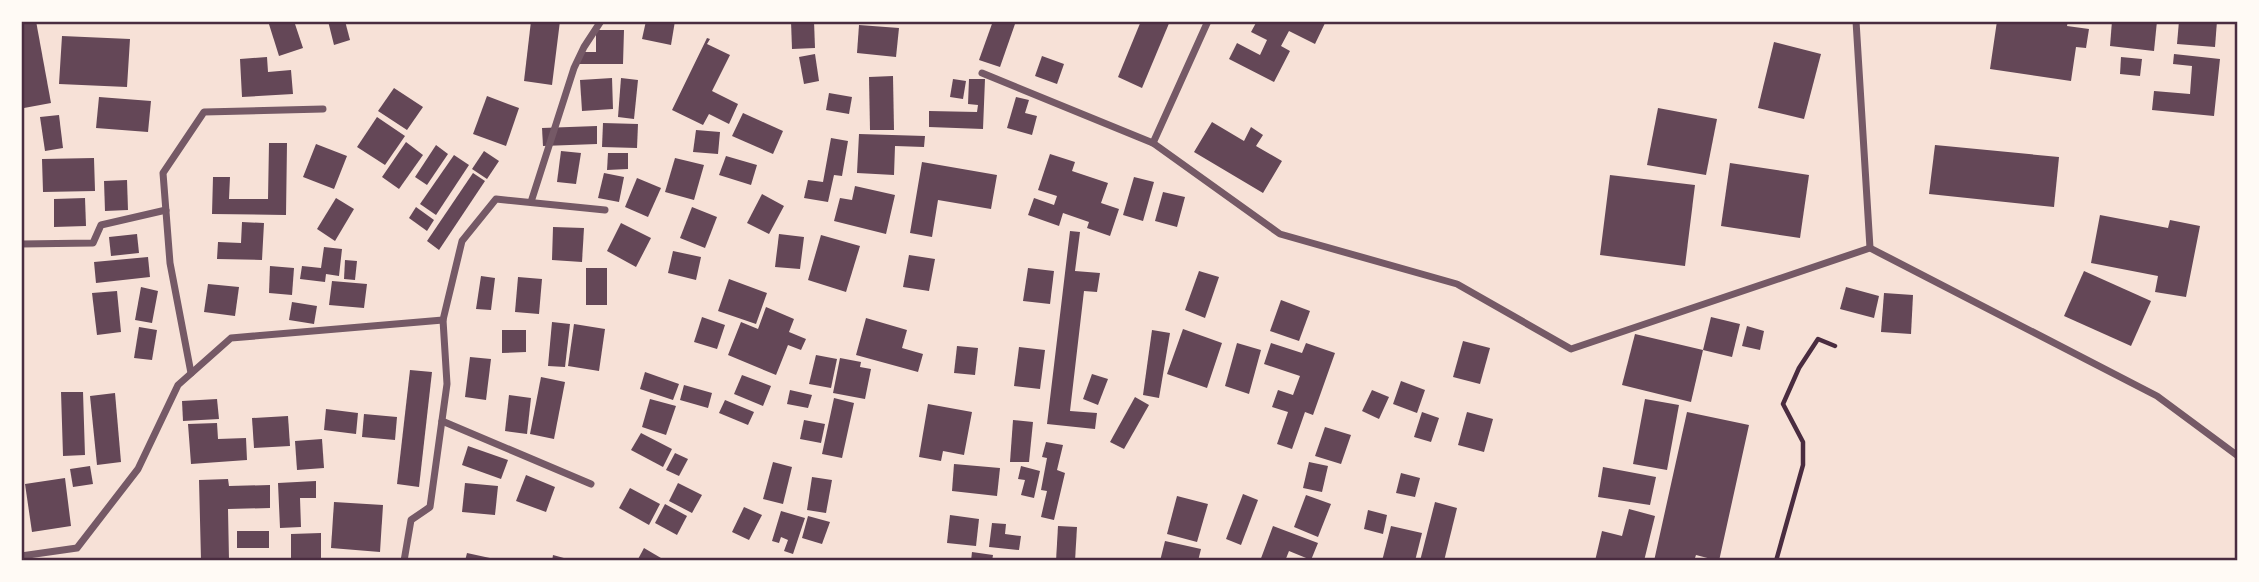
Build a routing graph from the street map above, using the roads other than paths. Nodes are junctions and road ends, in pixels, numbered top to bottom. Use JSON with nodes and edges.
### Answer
{"nodes":[{"id":1,"x":601,"y":21,"type":"edge"},
{"id":2,"x":1208,"y":21,"type":"edge"},
{"id":3,"x":1856,"y":21,"type":"edge"},
{"id":4,"x":982,"y":74,"type":"dead end"},
{"id":5,"x":323,"y":109,"type":"dead end"},
{"id":6,"x":1153,"y":143,"type":"junction"},
{"id":7,"x":531,"y":202,"type":"junction"},
{"id":8,"x":166,"y":210,"type":"junction"},
{"id":9,"x":605,"y":210,"type":"dead end"},
{"id":10,"x":21,"y":244,"type":"edge"},
{"id":11,"x":1870,"y":248,"type":"junction"},
{"id":12,"x":443,"y":320,"type":"junction"},
{"id":13,"x":191,"y":373,"type":"junction"},
{"id":14,"x":442,"y":421,"type":"junction"},
{"id":15,"x":2238,"y":456,"type":"edge"},
{"id":16,"x":591,"y":484,"type":"dead end"},
{"id":17,"x":21,"y":556,"type":"edge"},
{"id":18,"x":404,"y":561,"type":"edge"}],
"edges":[{"from":1,"to":7,"type":"street"},
{"from":2,"to":6,"type":"street"},
{"from":3,"to":11,"type":"street"},
{"from":4,"to":6,"type":"street"},
{"from":5,"to":8,"type":"street"},
{"from":6,"to":11,"type":"street"},
{"from":7,"to":9,"type":"street"},
{"from":7,"to":12,"type":"street"},
{"from":8,"to":10,"type":"street"},
{"from":8,"to":13,"type":"street"},
{"from":11,"to":15,"type":"street"},
{"from":12,"to":13,"type":"street"},
{"from":12,"to":14,"type":"street"},
{"from":13,"to":17,"type":"street"},
{"from":14,"to":16,"type":"street"},
{"from":14,"to":18,"type":"street"}]}
